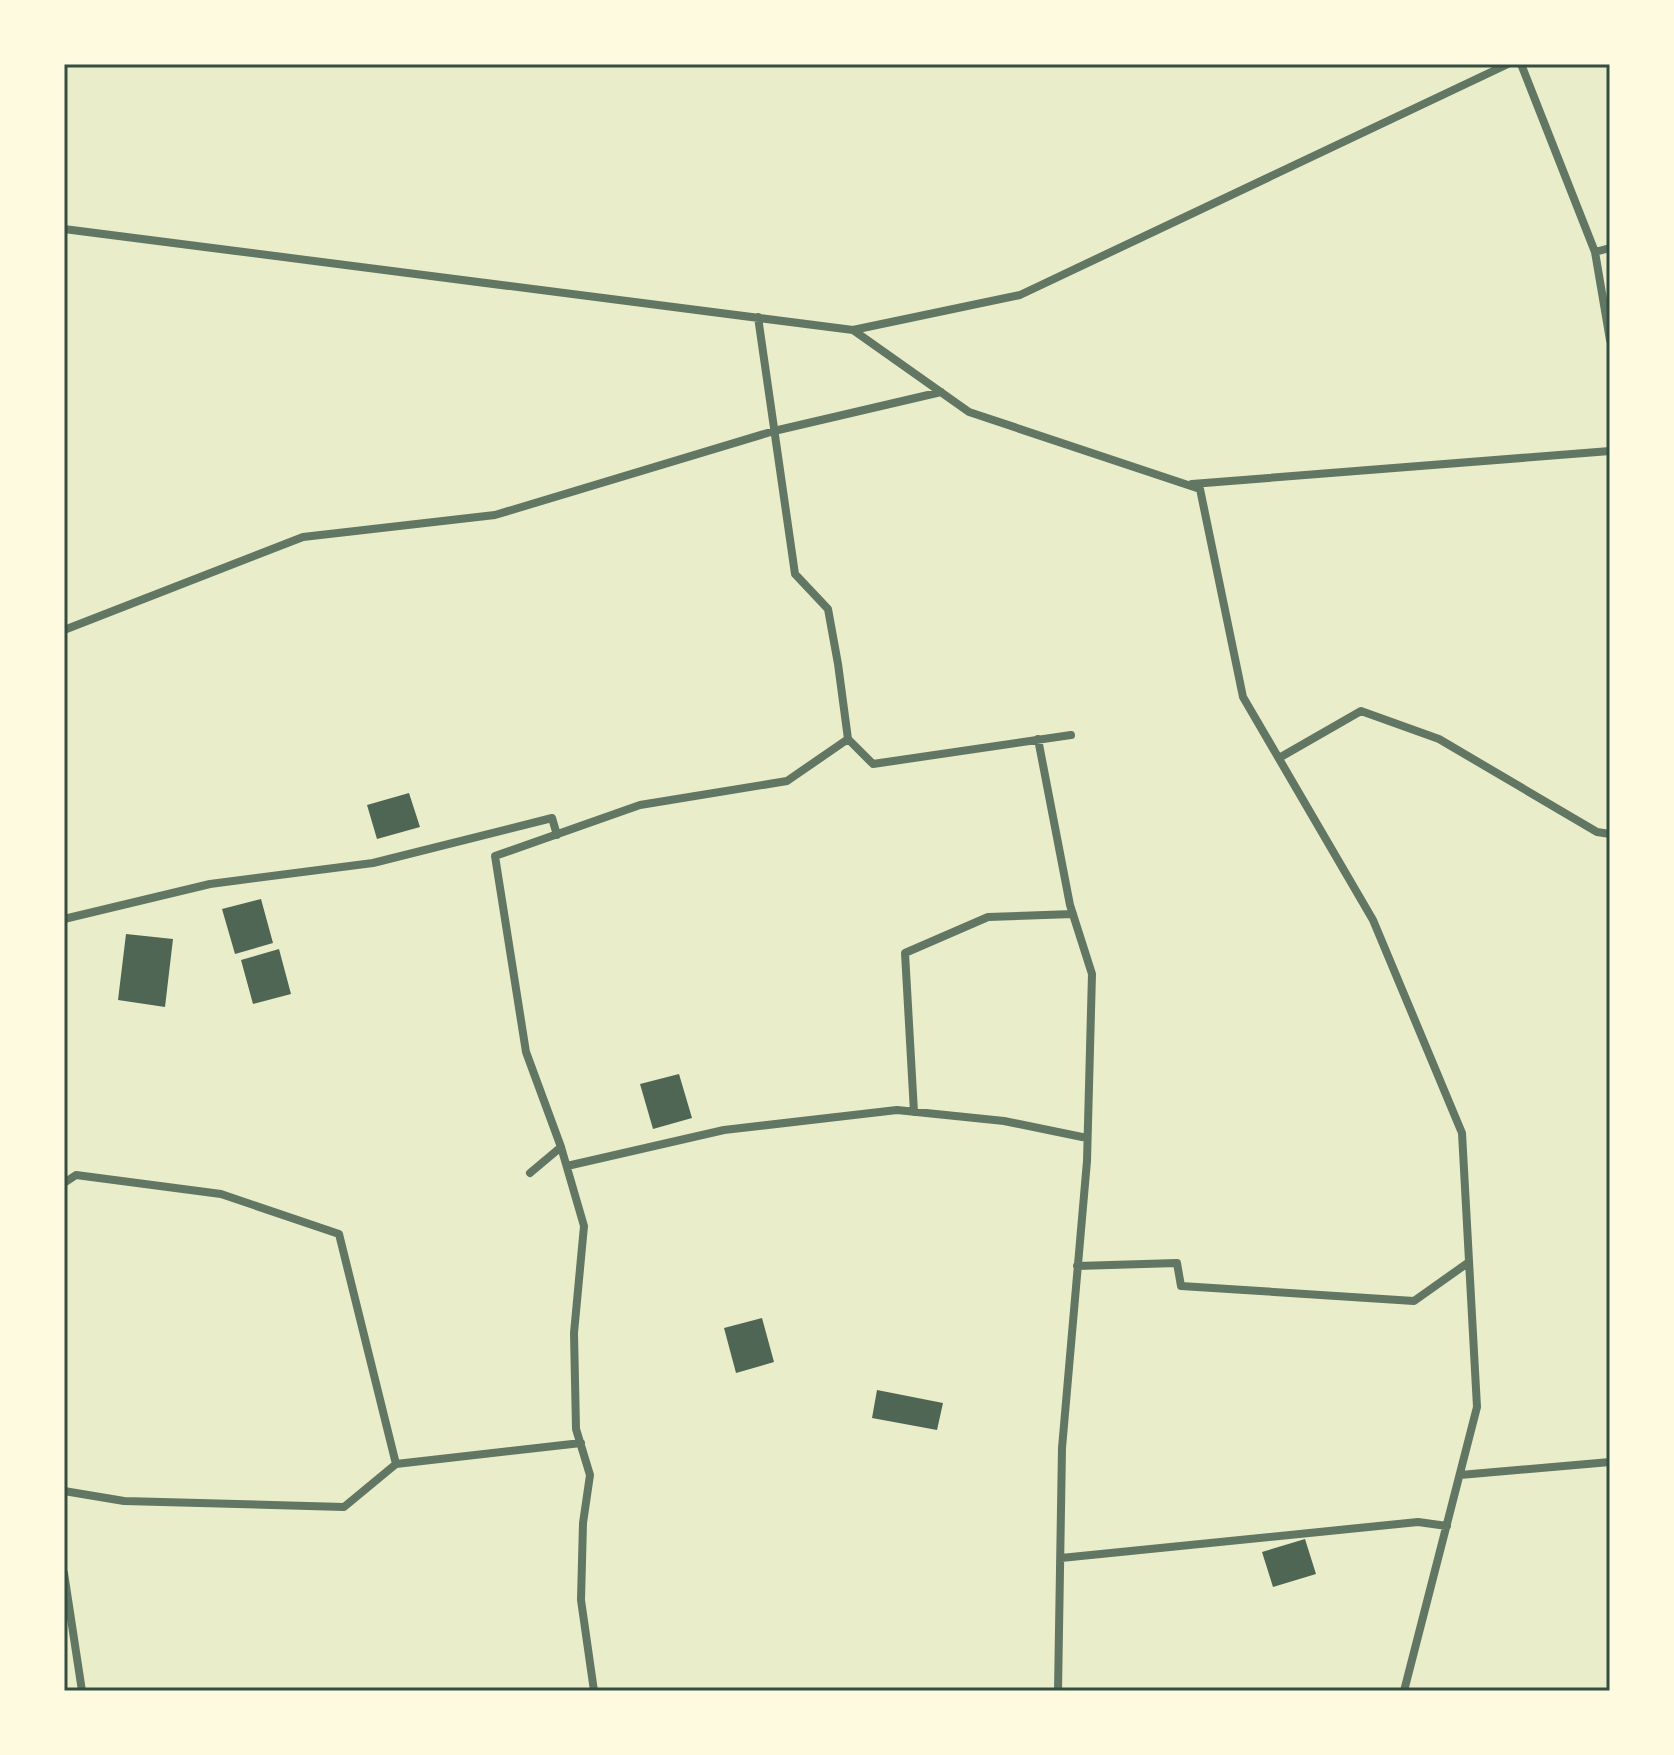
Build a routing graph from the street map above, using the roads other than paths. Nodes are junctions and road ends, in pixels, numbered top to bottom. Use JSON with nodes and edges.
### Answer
{"nodes":[{"id":1,"x":1508,"y":64,"type":"edge"},
{"id":2,"x":1521,"y":64,"type":"edge"},
{"id":3,"x":64,"y":229,"type":"edge"},
{"id":4,"x":1610,"y":248,"type":"edge"},
{"id":5,"x":1595,"y":252,"type":"junction"},
{"id":6,"x":758,"y":317,"type":"junction"},
{"id":7,"x":853,"y":330,"type":"junction"},
{"id":8,"x":1610,"y":340,"type":"edge"},
{"id":9,"x":941,"y":392,"type":"junction"},
{"id":10,"x":774,"y":431,"type":"junction"},
{"id":11,"x":1610,"y":451,"type":"edge"},
{"id":12,"x":1187,"y":485,"type":"junction"},
{"id":13,"x":64,"y":630,"type":"edge"},
{"id":14,"x":1071,"y":735,"type":"dead end"},
{"id":15,"x":848,"y":739,"type":"junction"},
{"id":16,"x":1038,"y":739,"type":"junction"},
{"id":17,"x":1279,"y":758,"type":"junction"},
{"id":18,"x":1610,"y":834,"type":"edge"},
{"id":19,"x":557,"y":835,"type":"junction"},
{"id":20,"x":1073,"y":914,"type":"junction"},
{"id":21,"x":64,"y":919,"type":"edge"},
{"id":22,"x":914,"y":1112,"type":"junction"},
{"id":23,"x":1087,"y":1138,"type":"junction"},
{"id":24,"x":561,"y":1147,"type":"junction"},
{"id":25,"x":567,"y":1166,"type":"junction"},
{"id":26,"x":530,"y":1173,"type":"dead end"},
{"id":27,"x":64,"y":1183,"type":"edge"},
{"id":28,"x":1469,"y":1262,"type":"junction"},
{"id":29,"x":1077,"y":1266,"type":"junction"},
{"id":30,"x":581,"y":1443,"type":"junction"},
{"id":31,"x":1610,"y":1462,"type":"edge"},
{"id":32,"x":396,"y":1464,"type":"junction"},
{"id":33,"x":1460,"y":1475,"type":"junction"},
{"id":34,"x":64,"y":1491,"type":"edge"},
{"id":35,"x":1447,"y":1526,"type":"junction"},
{"id":36,"x":1061,"y":1558,"type":"junction"},
{"id":37,"x":64,"y":1573,"type":"edge"},
{"id":38,"x":82,"y":1691,"type":"edge"},
{"id":39,"x":594,"y":1691,"type":"edge"},
{"id":40,"x":1058,"y":1691,"type":"edge"},
{"id":41,"x":1404,"y":1691,"type":"edge"}],
"edges":[{"from":1,"to":7,"type":"street"},
{"from":2,"to":5,"type":"street"},
{"from":3,"to":6,"type":"street"},
{"from":4,"to":5,"type":"street"},
{"from":5,"to":8,"type":"street"},
{"from":6,"to":7,"type":"street"},
{"from":6,"to":10,"type":"street"},
{"from":7,"to":9,"type":"street"},
{"from":9,"to":10,"type":"street"},
{"from":9,"to":12,"type":"street"},
{"from":10,"to":13,"type":"street"},
{"from":10,"to":15,"type":"street"},
{"from":11,"to":12,"type":"street"},
{"from":12,"to":17,"type":"street"},
{"from":14,"to":16,"type":"street"},
{"from":15,"to":16,"type":"street"},
{"from":15,"to":19,"type":"street"},
{"from":16,"to":20,"type":"street"},
{"from":17,"to":18,"type":"street"},
{"from":17,"to":28,"type":"street"},
{"from":19,"to":21,"type":"street"},
{"from":19,"to":24,"type":"street"},
{"from":20,"to":22,"type":"street"},
{"from":20,"to":23,"type":"street"},
{"from":22,"to":23,"type":"street"},
{"from":22,"to":25,"type":"street"},
{"from":23,"to":29,"type":"street"},
{"from":24,"to":25,"type":"street"},
{"from":24,"to":26,"type":"street"},
{"from":25,"to":30,"type":"street"},
{"from":27,"to":32,"type":"street"},
{"from":28,"to":29,"type":"street"},
{"from":28,"to":33,"type":"street"},
{"from":29,"to":36,"type":"street"},
{"from":30,"to":32,"type":"street"},
{"from":30,"to":39,"type":"street"},
{"from":31,"to":33,"type":"street"},
{"from":32,"to":34,"type":"street"},
{"from":33,"to":35,"type":"street"},
{"from":35,"to":36,"type":"street"},
{"from":35,"to":41,"type":"street"},
{"from":36,"to":40,"type":"street"},
{"from":37,"to":38,"type":"street"}]}
